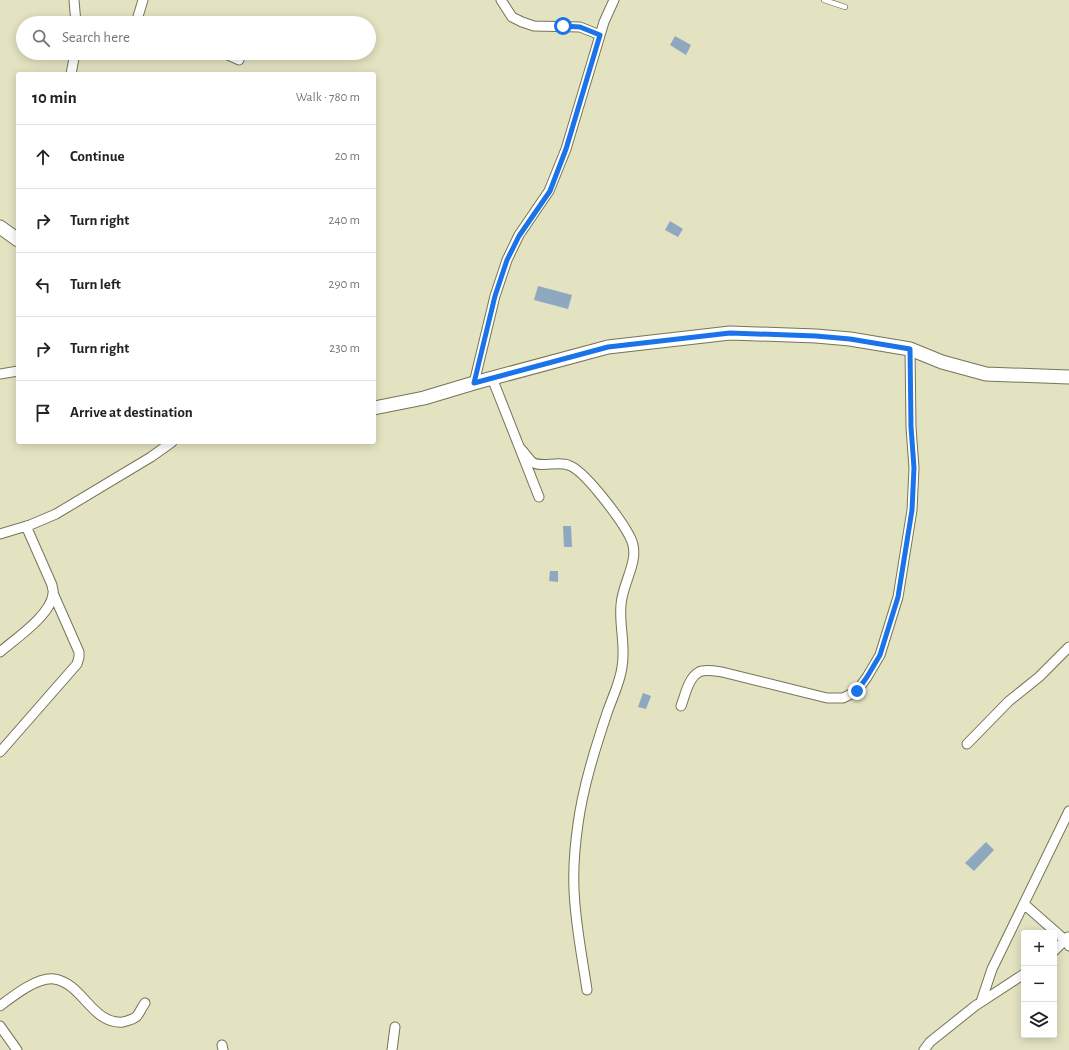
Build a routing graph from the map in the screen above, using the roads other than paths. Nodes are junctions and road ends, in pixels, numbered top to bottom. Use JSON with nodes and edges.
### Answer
{"nodes":[{"id":1,"x":74,"y":0,"type":"edge"},
{"id":2,"x":143,"y":0,"type":"edge"},
{"id":3,"x":501,"y":0,"type":"edge"},
{"id":4,"x":614,"y":0,"type":"edge"},
{"id":5,"x":824,"y":0,"type":"edge"},
{"id":6,"x":845,"y":7,"type":"dead end"},
{"id":7,"x":75,"y":16,"type":"edge"},
{"id":8,"x":138,"y":16,"type":"edge"},
{"id":9,"x":600,"y":35,"type":"junction"},
{"id":10,"x":74,"y":60,"type":"edge"},
{"id":11,"x":71,"y":72,"type":"edge"},
{"id":12,"x":0,"y":227,"type":"edge"},
{"id":13,"x":16,"y":239,"type":"edge"},
{"id":14,"x":910,"y":349,"type":"junction"},
{"id":15,"x":16,"y":371,"type":"edge"},
{"id":16,"x":0,"y":374,"type":"edge"},
{"id":17,"x":1069,"y":377,"type":"edge"},
{"id":18,"x":492,"y":378,"type":"junction"},
{"id":19,"x":474,"y":383,"type":"junction"},
{"id":20,"x":376,"y":408,"type":"edge"},
{"id":21,"x":169,"y":444,"type":"edge"},
{"id":22,"x":520,"y":448,"type":"junction"},
{"id":23,"x":539,"y":497,"type":"dead end"},
{"id":24,"x":26,"y":526,"type":"junction"},
{"id":25,"x":0,"y":534,"type":"edge"},
{"id":26,"x":54,"y":593,"type":"junction"},
{"id":27,"x":1069,"y":646,"type":"edge"},
{"id":28,"x":0,"y":652,"type":"edge"},
{"id":29,"x":681,"y":706,"type":"dead end"},
{"id":30,"x":967,"y":744,"type":"dead end"},
{"id":31,"x":0,"y":752,"type":"edge"},
{"id":32,"x":1069,"y":811,"type":"edge"},
{"id":33,"x":1024,"y":904,"type":"junction"},
{"id":34,"x":1068,"y":941,"type":"edge"},
{"id":35,"x":1057,"y":949,"type":"edge"},
{"id":36,"x":1021,"y":976,"type":"edge"},
{"id":37,"x":586,"y":990,"type":"dead end"},
{"id":38,"x":145,"y":1002,"type":"dead end"},
{"id":39,"x":981,"y":1002,"type":"junction"},
{"id":40,"x":0,"y":1006,"type":"edge"},
{"id":41,"x":0,"y":1026,"type":"edge"},
{"id":42,"x":395,"y":1027,"type":"dead end"},
{"id":43,"x":17,"y":1050,"type":"edge"},
{"id":44,"x":392,"y":1050,"type":"edge"},
{"id":45,"x":924,"y":1050,"type":"edge"}],
"edges":[{"from":1,"to":7,"type":"street"},
{"from":2,"to":8,"type":"street"},
{"from":3,"to":9,"type":"street"},
{"from":4,"to":9,"type":"street"},
{"from":5,"to":6,"type":"lane"},
{"from":9,"to":19,"type":"street"},
{"from":10,"to":11,"type":"street"},
{"from":12,"to":13,"type":"street"},
{"from":14,"to":17,"type":"street"},
{"from":14,"to":18,"type":"street"},
{"from":14,"to":29,"type":"street"},
{"from":15,"to":16,"type":"street"},
{"from":18,"to":19,"type":"street"},
{"from":18,"to":22,"type":"street"},
{"from":19,"to":20,"type":"street"},
{"from":21,"to":24,"type":"street"},
{"from":22,"to":23,"type":"street"},
{"from":22,"to":37,"type":"street"},
{"from":24,"to":25,"type":"street"},
{"from":24,"to":26,"type":"street"},
{"from":26,"to":28,"type":"street"},
{"from":26,"to":31,"type":"street"},
{"from":27,"to":30,"type":"street"},
{"from":32,"to":33,"type":"street"},
{"from":33,"to":34,"type":"street"},
{"from":33,"to":39,"type":"street"},
{"from":34,"to":35,"type":"street"},
{"from":36,"to":39,"type":"street"},
{"from":38,"to":40,"type":"street"},
{"from":39,"to":45,"type":"street"},
{"from":41,"to":43,"type":"street"},
{"from":42,"to":44,"type":"street"}]}
